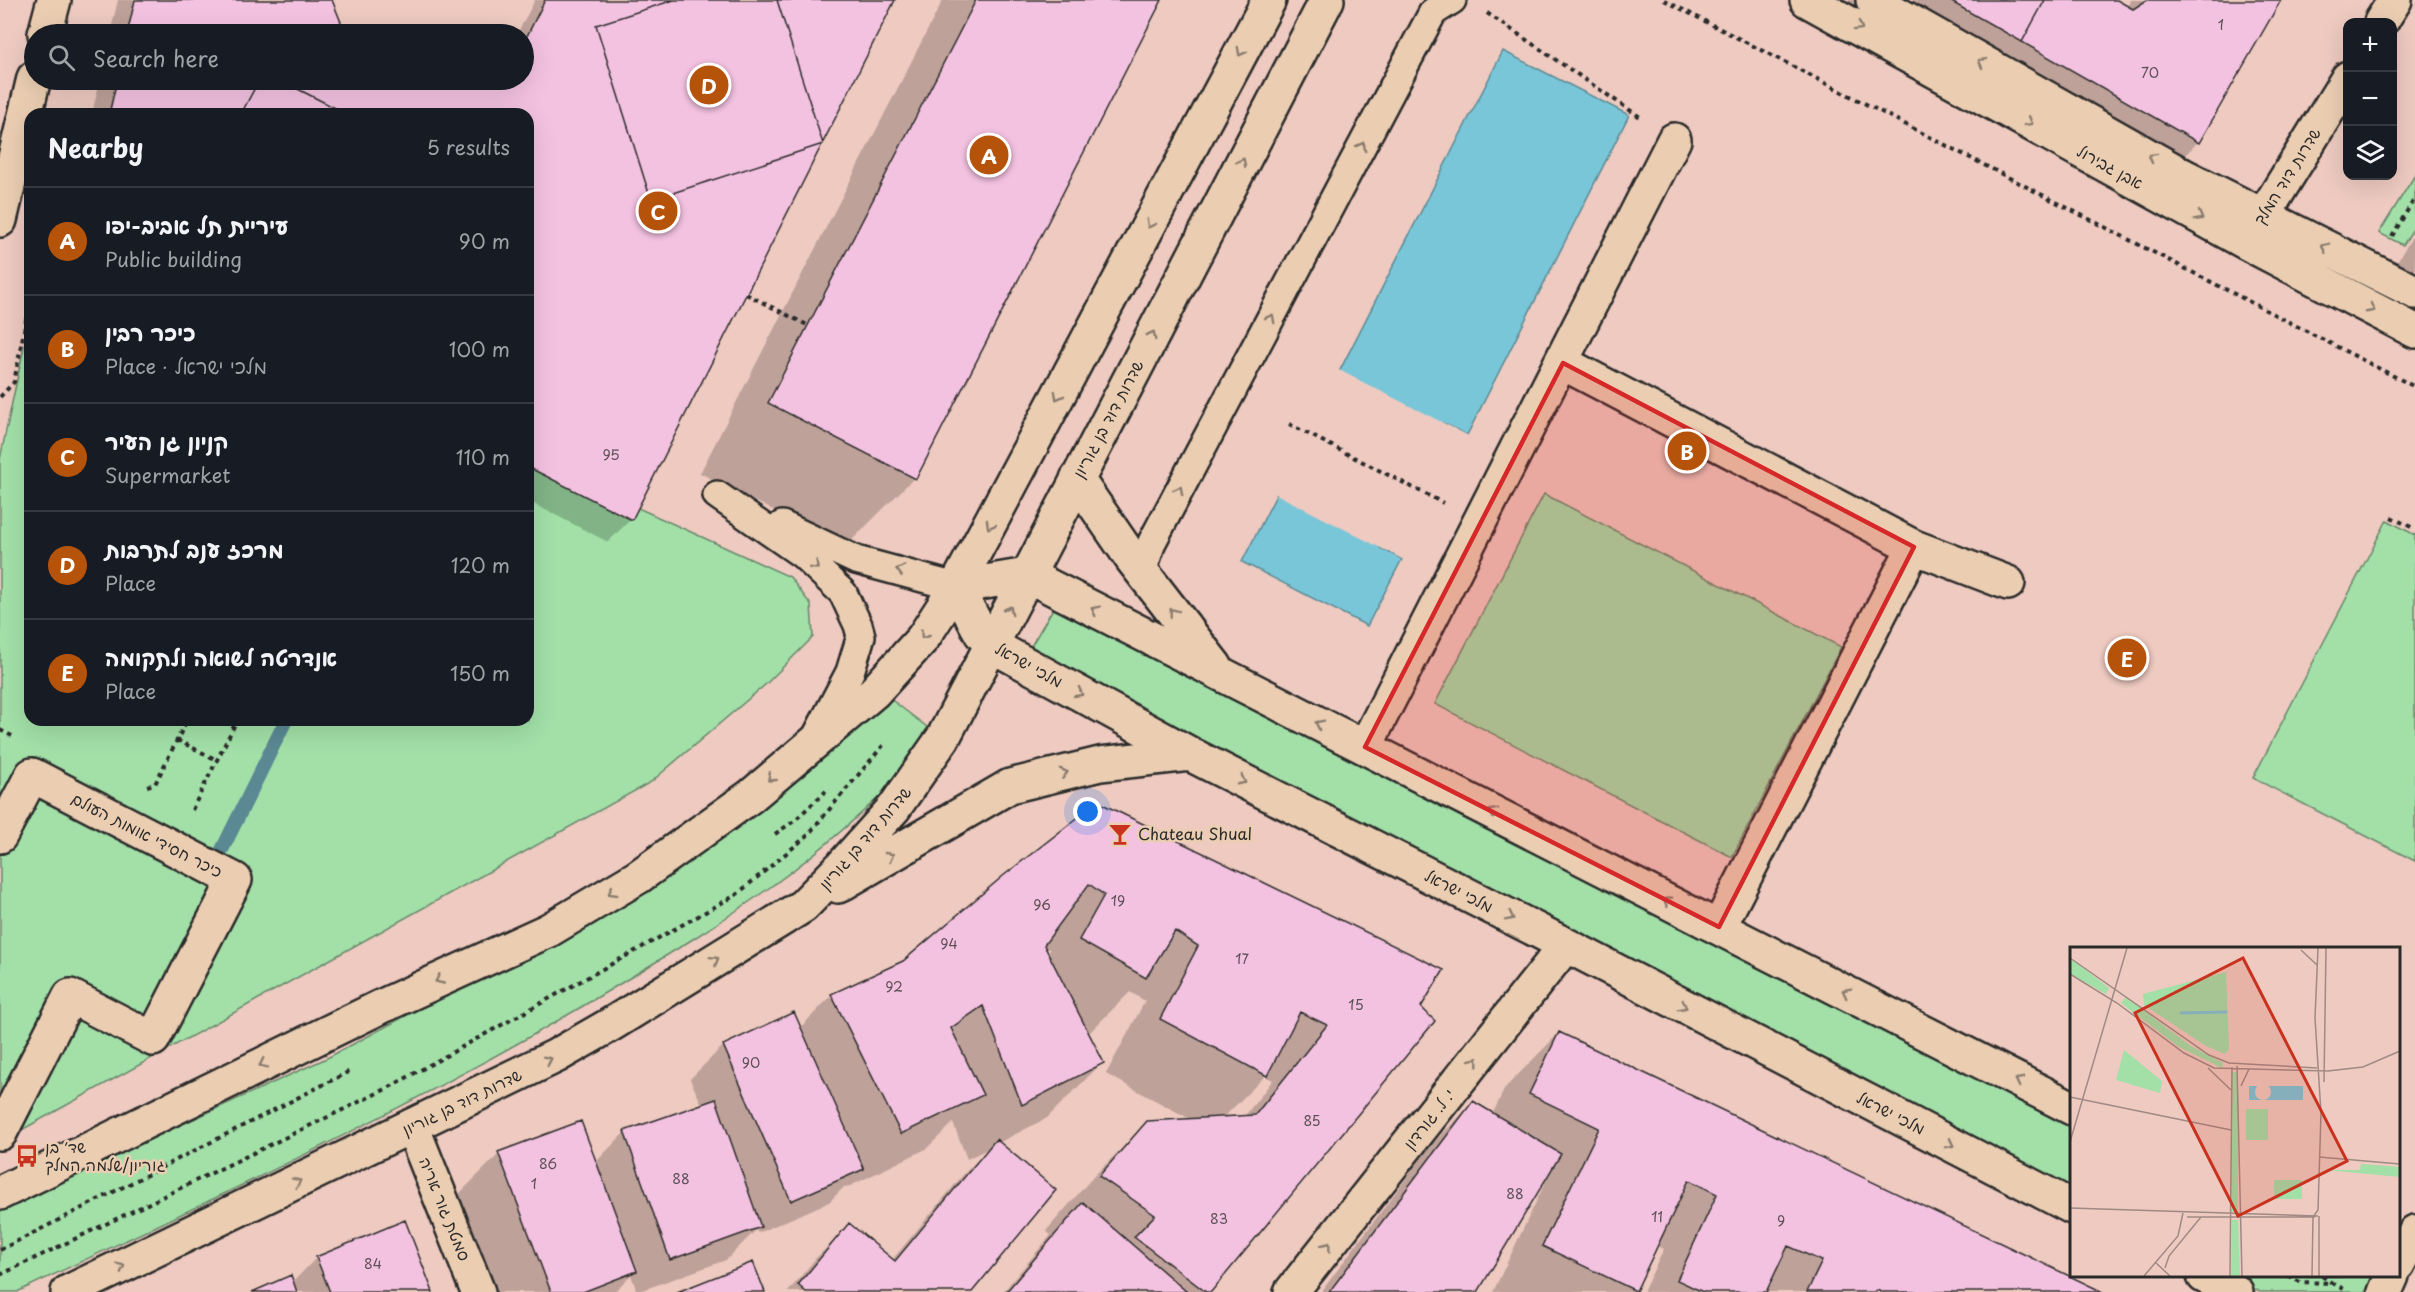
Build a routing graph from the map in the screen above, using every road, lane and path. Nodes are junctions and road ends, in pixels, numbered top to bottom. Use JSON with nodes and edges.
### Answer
{"nodes":[{"id":1,"x":54,"y":0,"type":"edge"},
{"id":2,"x":1269,"y":0,"type":"edge"},
{"id":3,"x":1327,"y":0,"type":"edge"},
{"id":4,"x":1452,"y":0,"type":"edge"},
{"id":5,"x":1664,"y":0,"type":"edge"},
{"id":6,"x":1807,"y":0,"type":"edge"},
{"id":7,"x":1873,"y":0,"type":"edge"},
{"id":8,"x":2395,"y":0,"type":"edge"},
{"id":9,"x":1484,"y":11,"type":"dead end"},
{"id":10,"x":2384,"y":18,"type":"edge"},
{"id":11,"x":48,"y":24,"type":"edge"},
{"id":12,"x":2343,"y":86,"type":"edge"},
{"id":13,"x":31,"y":90,"type":"edge"},
{"id":14,"x":27,"y":108,"type":"edge"},
{"id":15,"x":24,"y":120,"type":"edge"},
{"id":16,"x":1674,"y":140,"type":"joint"},
{"id":17,"x":2415,"y":198,"type":"edge"},
{"id":18,"x":0,"y":220,"type":"edge"},
{"id":19,"x":2254,"y":229,"type":"junction"},
{"id":20,"x":2390,"y":239,"type":"dead end"},
{"id":21,"x":2415,"y":292,"type":"edge"},
{"id":22,"x":746,"y":294,"type":"dead end"},
{"id":23,"x":808,"y":326,"type":"dead end"},
{"id":24,"x":24,"y":330,"type":"edge"},
{"id":25,"x":2415,"y":332,"type":"edge"},
{"id":26,"x":1563,"y":363,"type":"junction"},
{"id":27,"x":2415,"y":387,"type":"edge"},
{"id":28,"x":0,"y":397,"type":"edge"},
{"id":29,"x":1289,"y":424,"type":"dead end"},
{"id":30,"x":1077,"y":479,"type":"junction"},
{"id":31,"x":1444,"y":504,"type":"dead end"},
{"id":32,"x":2391,"y":517,"type":"dead end"},
{"id":33,"x":2415,"y":529,"type":"edge"},
{"id":34,"x":1914,"y":547,"type":"junction"},
{"id":35,"x":1142,"y":572,"type":"junction"},
{"id":36,"x":1027,"y":575,"type":"junction"},
{"id":37,"x":2008,"y":583,"type":"dead end"},
{"id":38,"x":956,"y":587,"type":"junction"},
{"id":39,"x":991,"y":645,"type":"junction"},
{"id":40,"x":1222,"y":675,"type":"junction"},
{"id":41,"x":184,"y":726,"type":"edge"},
{"id":42,"x":234,"y":726,"type":"edge"},
{"id":43,"x":889,"y":739,"type":"dead end"},
{"id":44,"x":177,"y":740,"type":"junction"},
{"id":45,"x":815,"y":740,"type":"junction"},
{"id":46,"x":1365,"y":747,"type":"junction"},
{"id":47,"x":1190,"y":754,"type":"junction"},
{"id":48,"x":217,"y":760,"type":"junction"},
{"id":49,"x":154,"y":784,"type":"dead end"},
{"id":50,"x":0,"y":837,"type":"edge"},
{"id":51,"x":172,"y":849,"type":"junction"},
{"id":52,"x":803,"y":906,"type":"junction"},
{"id":53,"x":1719,"y":927,"type":"junction"},
{"id":54,"x":1566,"y":945,"type":"junction"},
{"id":55,"x":2070,"y":1107,"type":"edge"},
{"id":56,"x":412,"y":1126,"type":"junction"},
{"id":57,"x":0,"y":1132,"type":"edge"},
{"id":58,"x":0,"y":1193,"type":"edge"},
{"id":59,"x":2070,"y":1206,"type":"edge"},
{"id":60,"x":2415,"y":1232,"type":"edge"},
{"id":61,"x":2400,"y":1260,"type":"edge"},
{"id":62,"x":0,"y":1275,"type":"edge"},
{"id":63,"x":2400,"y":1276,"type":"edge"},
{"id":64,"x":2208,"y":1277,"type":"edge"},
{"id":65,"x":2291,"y":1277,"type":"edge"},
{"id":66,"x":2324,"y":1277,"type":"edge"},
{"id":67,"x":2391,"y":1277,"type":"edge"},
{"id":68,"x":2415,"y":1283,"type":"edge"},
{"id":69,"x":2332,"y":1284,"type":"junction"},
{"id":70,"x":68,"y":1292,"type":"edge"},
{"id":71,"x":478,"y":1292,"type":"edge"},
{"id":72,"x":1291,"y":1292,"type":"edge"},
{"id":73,"x":2236,"y":1292,"type":"edge"},
{"id":74,"x":2349,"y":1292,"type":"edge"},
{"id":75,"x":2385,"y":1292,"type":"edge"}],
"edges":[{"from":1,"to":11,"type":"street"},
{"from":2,"to":38,"type":"street","one_way":true},
{"from":30,"to":3,"type":"street","name":"שדרות דוד בן גוריון","one_way":true},
{"from":35,"to":4,"type":"lane","one_way":true},
{"from":5,"to":27,"type":"path"},
{"from":6,"to":19,"type":"street","name":"אבן גבירול","one_way":true},
{"from":19,"to":7,"type":"street","name":"אבן גבירול","one_way":true},
{"from":8,"to":10,"type":"street"},
{"from":9,"to":16,"type":"path"},
{"from":12,"to":19,"type":"street","name":"שדרות דוד המלך"},
{"from":13,"to":14,"type":"street"},
{"from":15,"to":18,"type":"street"},
{"from":16,"to":26,"type":"street"},
{"from":17,"to":20,"type":"path"},
{"from":21,"to":19,"type":"street","name":"אבן גבירול","one_way":true},
{"from":19,"to":25,"type":"street","name":"אבן גבירול","one_way":true},
{"from":22,"to":23,"type":"path"},
{"from":24,"to":28,"type":"path"},
{"from":26,"to":34,"type":"street"},
{"from":26,"to":46,"type":"street"},
{"from":29,"to":31,"type":"path"},
{"from":30,"to":35,"type":"street"},
{"from":30,"to":36,"type":"street","name":"שדרות דוד בן גוריון"},
{"from":32,"to":33,"type":"path"},
{"from":34,"to":37,"type":"street"},
{"from":34,"to":53,"type":"street"},
{"from":40,"to":35,"type":"street","one_way":true},
{"from":36,"to":38,"type":"street"},
{"from":39,"to":36,"type":"street","name":"שדרות דוד בן גוריון","one_way":true},
{"from":40,"to":36,"type":"street","one_way":true},
{"from":38,"to":39,"type":"street","name":"מלכי ישראל"},
{"from":38,"to":45,"type":"street","one_way":true},
{"from":38,"to":45,"type":"lane","one_way":true},
{"from":39,"to":47,"type":"street","name":"מלכי ישראל","one_way":true},
{"from":39,"to":52,"type":"street","name":"שדרות דוד בן גוריון"},
{"from":46,"to":40,"type":"street","one_way":true},
{"from":41,"to":44,"type":"path"},
{"from":42,"to":48,"type":"path"},
{"from":43,"to":62,"type":"path"},
{"from":44,"to":48,"type":"path"},
{"from":44,"to":49,"type":"path"},
{"from":45,"to":58,"type":"street","one_way":true},
{"from":53,"to":46,"type":"street","one_way":true},
{"from":52,"to":47,"type":"street","one_way":true},
{"from":47,"to":54,"type":"street","name":"מלכי ישראל","one_way":true},
{"from":48,"to":51,"type":"path"},
{"from":50,"to":51,"type":"street","name":"כיכר חסידי אומות העולם"},
{"from":51,"to":57,"type":"street","name":"כיכר חסידי אומות העולם"},
{"from":56,"to":52,"type":"street","name":"שדרות דוד בן גוריון","one_way":true},
{"from":55,"to":53,"type":"street","one_way":true},
{"from":54,"to":59,"type":"street","name":"מלכי ישראל","one_way":true},
{"from":72,"to":54,"type":"street","name":"י. ל. גורדון","one_way":true},
{"from":70,"to":56,"type":"street","name":"שדרות דוד בן גוריון","one_way":true},
{"from":56,"to":71,"type":"street","name":"סמטת גור אריה"},
{"from":60,"to":61,"type":"street"},
{"from":63,"to":68,"type":"street"},
{"from":64,"to":73,"type":"street"},
{"from":65,"to":69,"type":"path"},
{"from":66,"to":69,"type":"path"},
{"from":67,"to":75,"type":"street"},
{"from":69,"to":74,"type":"path"}]}
